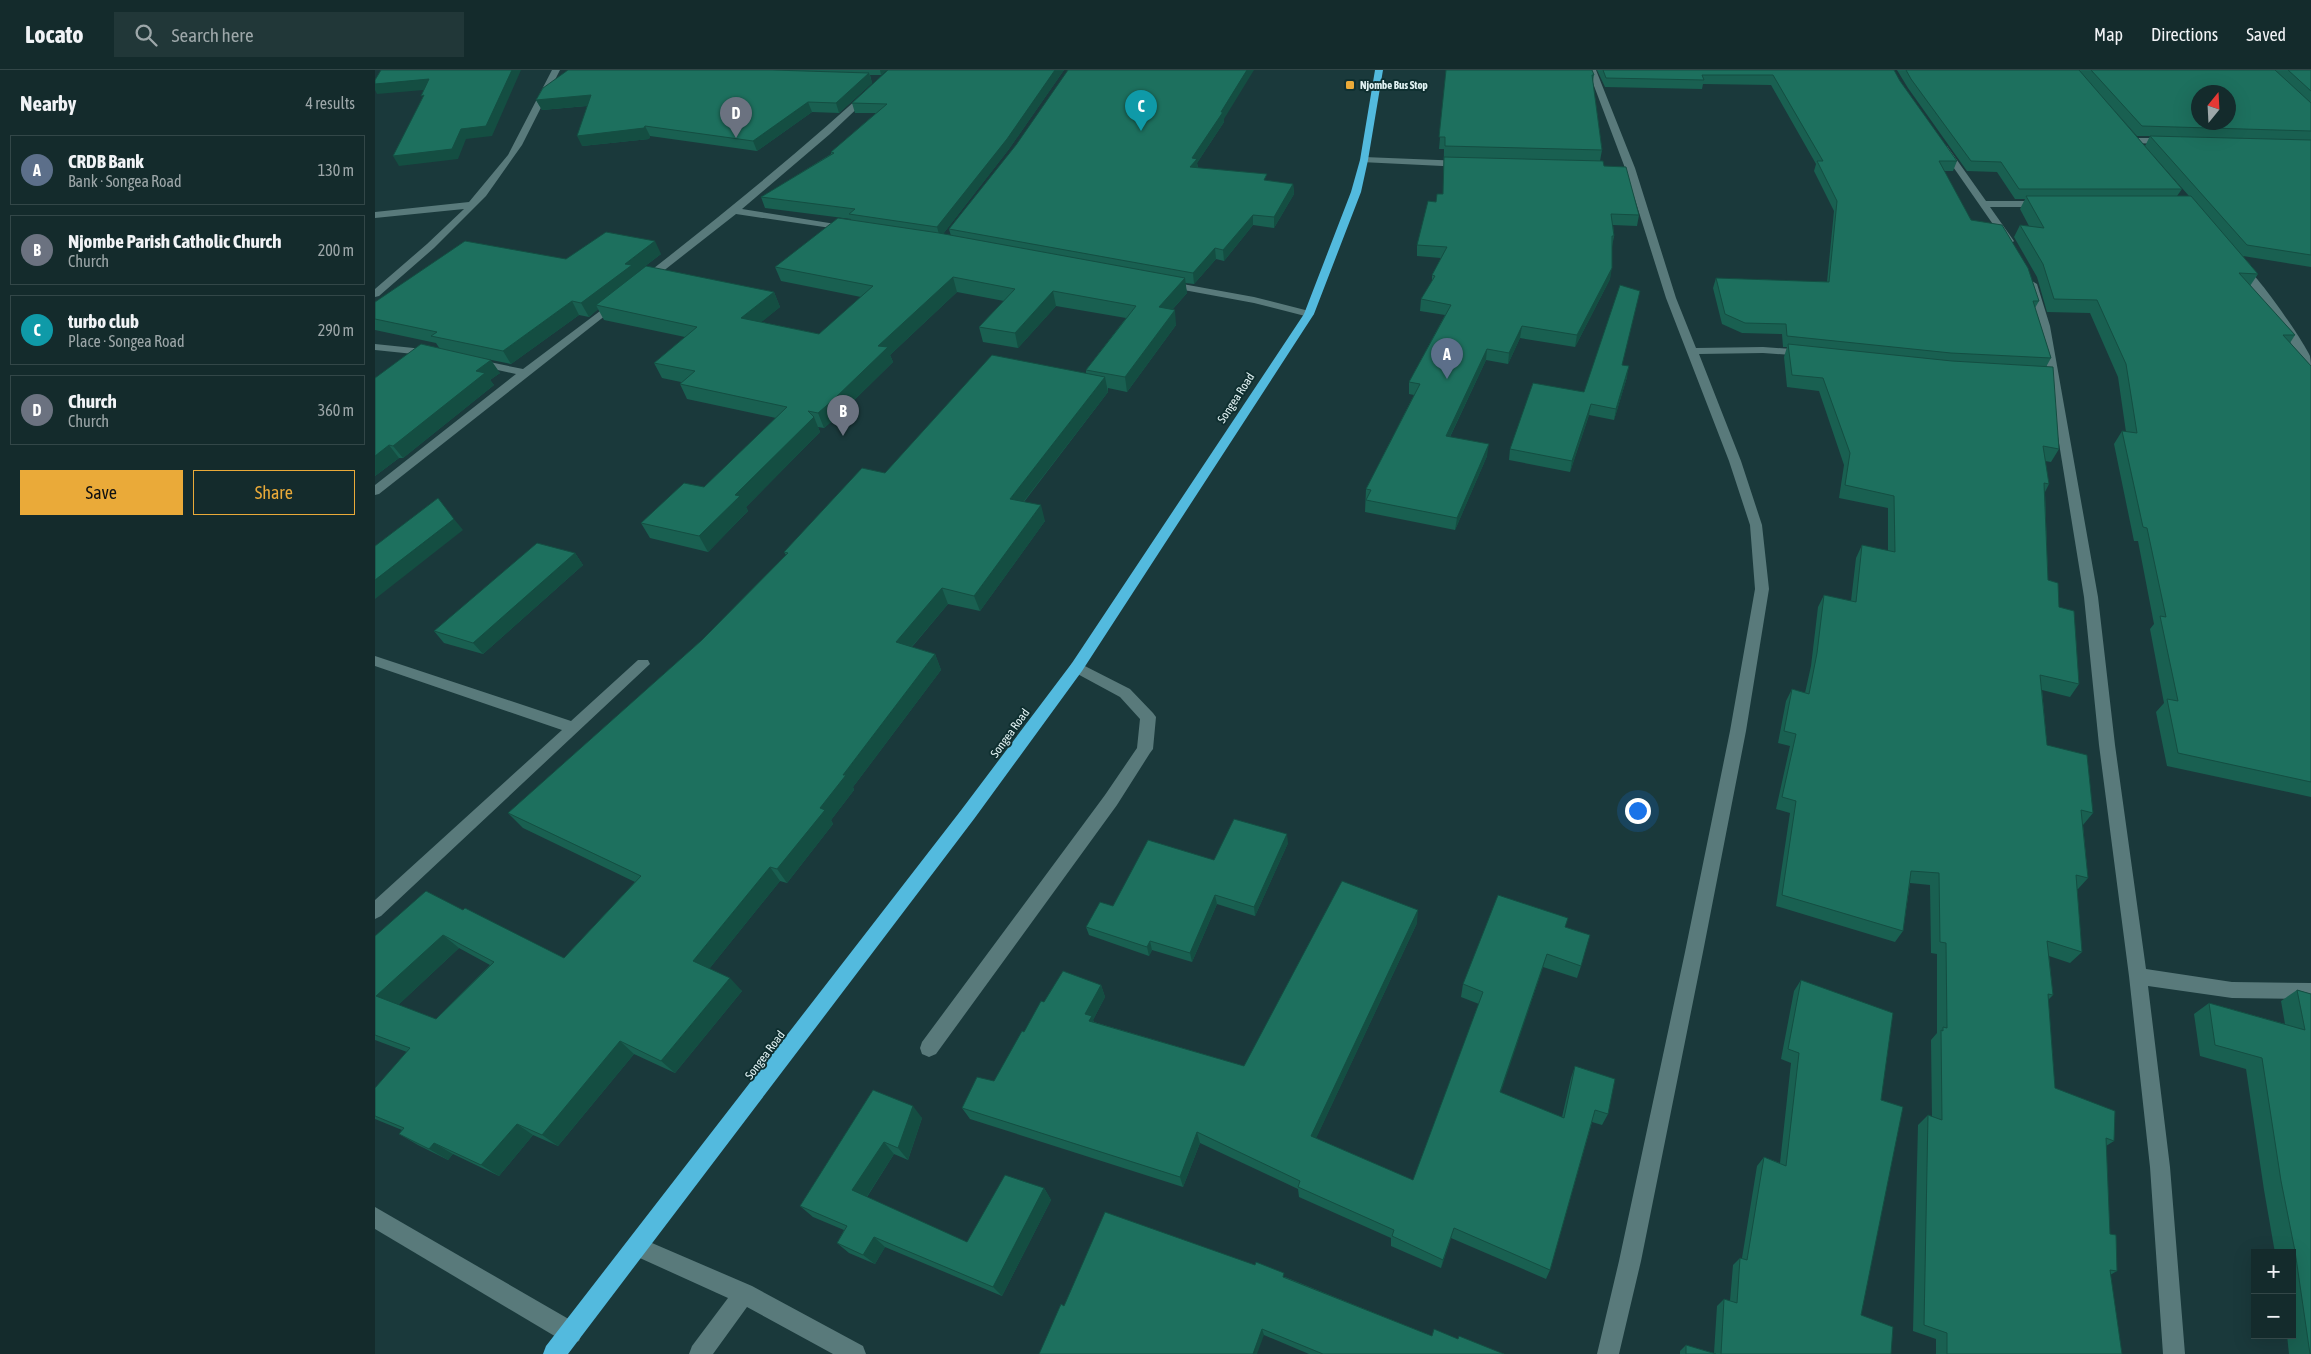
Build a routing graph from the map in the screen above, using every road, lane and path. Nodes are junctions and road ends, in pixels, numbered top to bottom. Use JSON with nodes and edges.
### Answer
{"nodes":[{"id":1,"x":556,"y":70,"type":"edge"},
{"id":2,"x":894,"y":70,"type":"edge"},
{"id":3,"x":1379,"y":70,"type":"edge"},
{"id":4,"x":1592,"y":70,"type":"edge"},
{"id":5,"x":1934,"y":134,"type":"edge"},
{"id":6,"x":2173,"y":142,"type":"edge"},
{"id":7,"x":2145,"y":155,"type":"edge"},
{"id":8,"x":1364,"y":160,"type":"junction"},
{"id":9,"x":1469,"y":164,"type":"edge"},
{"id":10,"x":1984,"y":204,"type":"junction"},
{"id":11,"x":2057,"y":204,"type":"edge"},
{"id":12,"x":472,"y":206,"type":"junction"},
{"id":13,"x":734,"y":212,"type":"junction"},
{"id":14,"x":375,"y":215,"type":"edge"},
{"id":15,"x":854,"y":230,"type":"edge"},
{"id":16,"x":2018,"y":256,"type":"edge"},
{"id":17,"x":2232,"y":256,"type":"edge"},
{"id":18,"x":2026,"y":271,"type":"edge"},
{"id":19,"x":1151,"y":281,"type":"edge"},
{"id":20,"x":637,"y":286,"type":"edge"},
{"id":21,"x":375,"y":294,"type":"edge"},
{"id":22,"x":622,"y":297,"type":"edge"},
{"id":23,"x":1309,"y":314,"type":"junction"},
{"id":24,"x":375,"y":347,"type":"edge"},
{"id":25,"x":1693,"y":351,"type":"junction"},
{"id":26,"x":1818,"y":354,"type":"edge"},
{"id":27,"x":443,"y":355,"type":"edge"},
{"id":28,"x":461,"y":359,"type":"edge"},
{"id":29,"x":2311,"y":368,"type":"edge"},
{"id":30,"x":525,"y":373,"type":"junction"},
{"id":31,"x":375,"y":492,"type":"edge"},
{"id":32,"x":375,"y":661,"type":"edge"},
{"id":33,"x":643,"y":664,"type":"dead end"},
{"id":34,"x":1077,"y":667,"type":"junction"},
{"id":35,"x":574,"y":728,"type":"junction"},
{"id":36,"x":375,"y":911,"type":"edge"},
{"id":37,"x":2138,"y":976,"type":"junction"},
{"id":38,"x":2311,"y":991,"type":"edge"},
{"id":39,"x":929,"y":1048,"type":"dead end"},
{"id":40,"x":375,"y":1218,"type":"edge"},
{"id":41,"x":638,"y":1247,"type":"junction"},
{"id":42,"x":744,"y":1294,"type":"junction"},
{"id":43,"x":571,"y":1333,"type":"junction"},
{"id":44,"x":555,"y":1354,"type":"edge"},
{"id":45,"x":701,"y":1354,"type":"edge"},
{"id":46,"x":855,"y":1354,"type":"edge"},
{"id":47,"x":1608,"y":1354,"type":"edge"},
{"id":48,"x":2174,"y":1354,"type":"edge"}],
"edges":[{"from":1,"to":12,"type":"street"},
{"from":2,"to":13,"type":"street"},
{"from":3,"to":8,"type":"highway","name":"Songea Road"},
{"from":4,"to":25,"type":"street"},
{"from":5,"to":10,"type":"street"},
{"from":6,"to":7,"type":"street"},
{"from":8,"to":9,"type":"street"},
{"from":8,"to":23,"type":"highway","name":"Songea Road"},
{"from":10,"to":11,"type":"street"},
{"from":10,"to":16,"type":"street"},
{"from":12,"to":14,"type":"street"},
{"from":12,"to":21,"type":"street"},
{"from":13,"to":15,"type":"street"},
{"from":13,"to":20,"type":"street"},
{"from":17,"to":29,"type":"street"},
{"from":18,"to":37,"type":"street"},
{"from":19,"to":23,"type":"street"},
{"from":22,"to":30,"type":"street"},
{"from":23,"to":34,"type":"highway","name":"Songea Road"},
{"from":24,"to":27,"type":"street"},
{"from":25,"to":26,"type":"street"},
{"from":25,"to":47,"type":"street"},
{"from":28,"to":30,"type":"street"},
{"from":30,"to":31,"type":"street"},
{"from":32,"to":35,"type":"street"},
{"from":33,"to":35,"type":"street"},
{"from":34,"to":39,"type":"street"},
{"from":34,"to":41,"type":"highway","name":"Songea Road"},
{"from":35,"to":36,"type":"street"},
{"from":37,"to":38,"type":"street"},
{"from":37,"to":48,"type":"street"},
{"from":40,"to":43,"type":"street"},
{"from":41,"to":42,"type":"street"},
{"from":41,"to":43,"type":"highway","name":"Songea Road"},
{"from":42,"to":45,"type":"street"},
{"from":42,"to":46,"type":"street"},
{"from":43,"to":44,"type":"highway","name":"Songea Road"}]}
